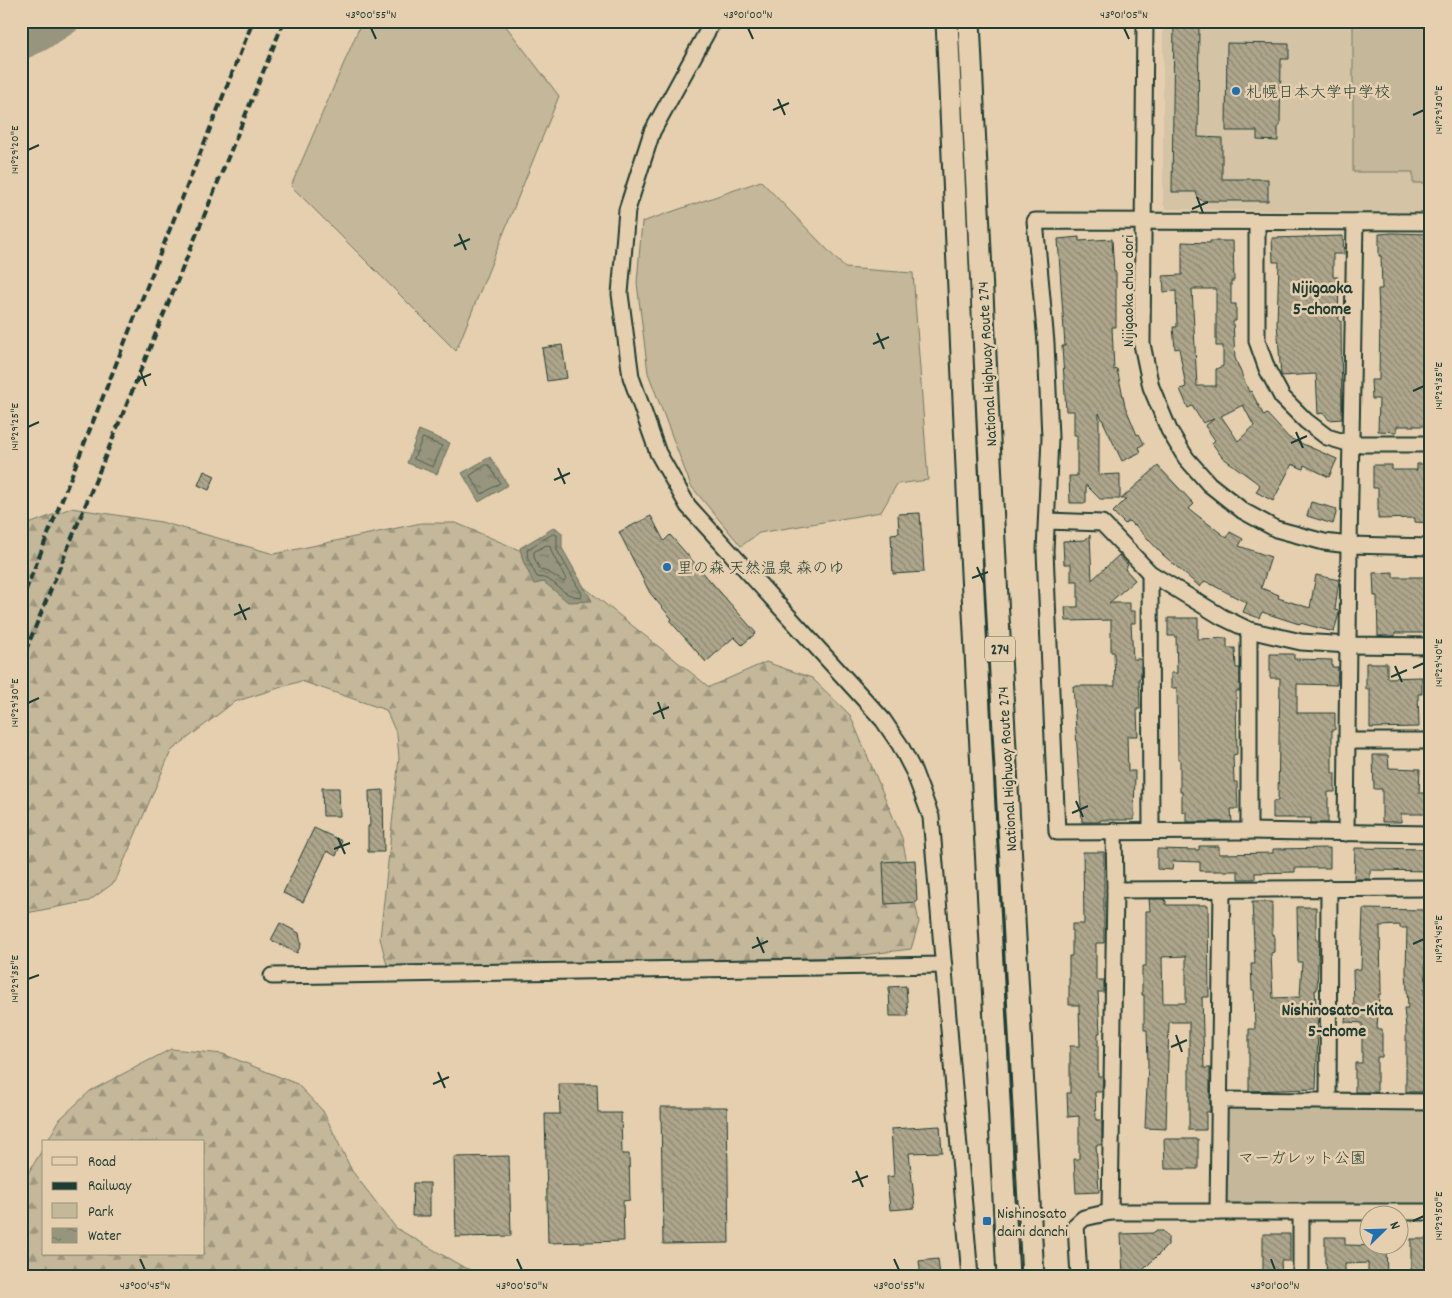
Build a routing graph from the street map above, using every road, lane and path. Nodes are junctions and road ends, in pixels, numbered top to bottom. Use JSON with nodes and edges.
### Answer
{"nodes":[{"id":1,"x":713,"y":21,"type":"edge"},
{"id":2,"x":947,"y":21,"type":"edge"},
{"id":3,"x":969,"y":21,"type":"edge"},
{"id":4,"x":1145,"y":21,"type":"edge"},
{"id":5,"x":1144,"y":222,"type":"junction"},
{"id":6,"x":1257,"y":222,"type":"junction"},
{"id":7,"x":1356,"y":222,"type":"junction"},
{"id":8,"x":1431,"y":222,"type":"edge"},
{"id":9,"x":1351,"y":444,"type":"junction"},
{"id":10,"x":1431,"y":444,"type":"edge"},
{"id":11,"x":1047,"y":521,"type":"junction"},
{"id":12,"x":1349,"y":545,"type":"junction"},
{"id":13,"x":1431,"y":547,"type":"edge"},
{"id":14,"x":1150,"y":573,"type":"junction"},
{"id":15,"x":1249,"y":630,"type":"junction"},
{"id":16,"x":1349,"y":645,"type":"junction"},
{"id":17,"x":1431,"y":646,"type":"edge"},
{"id":18,"x":1348,"y":741,"type":"junction"},
{"id":19,"x":1431,"y":741,"type":"edge"},
{"id":20,"x":1114,"y":831,"type":"junction"},
{"id":21,"x":1150,"y":831,"type":"junction"},
{"id":22,"x":1249,"y":831,"type":"junction"},
{"id":23,"x":1346,"y":833,"type":"junction"},
{"id":24,"x":1431,"y":834,"type":"edge"},
{"id":25,"x":1329,"y":888,"type":"junction"},
{"id":26,"x":1431,"y":888,"type":"edge"},
{"id":27,"x":1222,"y":889,"type":"junction"},
{"id":28,"x":1115,"y":890,"type":"junction"},
{"id":29,"x":944,"y":965,"type":"junction"},
{"id":30,"x":272,"y":976,"type":"dead end"},
{"id":31,"x":1219,"y":1100,"type":"junction"},
{"id":32,"x":1328,"y":1101,"type":"junction"},
{"id":33,"x":1431,"y":1102,"type":"edge"},
{"id":34,"x":1110,"y":1212,"type":"junction"},
{"id":35,"x":1218,"y":1212,"type":"junction"},
{"id":36,"x":1301,"y":1212,"type":"junction"},
{"id":37,"x":1431,"y":1212,"type":"edge"},
{"id":38,"x":970,"y":1277,"type":"edge"},
{"id":39,"x":1008,"y":1277,"type":"edge"},
{"id":40,"x":1033,"y":1277,"type":"edge"},
{"id":41,"x":1079,"y":1277,"type":"edge"},
{"id":42,"x":1300,"y":1277,"type":"edge"}],
"edges":[{"from":1,"to":29,"type":"street"},
{"from":2,"to":39,"type":"highway","name":"National Highway Route 274","number":"274"},
{"from":3,"to":40,"type":"highway","name":"National Highway Route 274","number":"274"},
{"from":4,"to":5,"type":"street","name":"Nijigaoka chuo dori"},
{"from":5,"to":6,"type":"street"},
{"from":5,"to":11,"type":"street"},
{"from":5,"to":12,"type":"street","name":"Nijigaoka chuo dori"},
{"from":6,"to":7,"type":"street"},
{"from":6,"to":9,"type":"street"},
{"from":7,"to":8,"type":"street"},
{"from":7,"to":9,"type":"street"},
{"from":9,"to":10,"type":"street"},
{"from":9,"to":12,"type":"street"},
{"from":11,"to":14,"type":"street"},
{"from":11,"to":20,"type":"street"},
{"from":12,"to":13,"type":"street","name":"Nijigaoka chuo dori"},
{"from":12,"to":16,"type":"street"},
{"from":14,"to":15,"type":"street"},
{"from":14,"to":21,"type":"street"},
{"from":15,"to":16,"type":"street"},
{"from":15,"to":22,"type":"street"},
{"from":16,"to":17,"type":"street"},
{"from":16,"to":18,"type":"street"},
{"from":18,"to":19,"type":"street"},
{"from":18,"to":23,"type":"street"},
{"from":20,"to":21,"type":"street"},
{"from":20,"to":28,"type":"street"},
{"from":21,"to":22,"type":"street"},
{"from":22,"to":23,"type":"street"},
{"from":23,"to":24,"type":"street"},
{"from":25,"to":26,"type":"street"},
{"from":25,"to":27,"type":"street"},
{"from":25,"to":32,"type":"street"},
{"from":27,"to":28,"type":"street"},
{"from":27,"to":31,"type":"street"},
{"from":28,"to":34,"type":"street"},
{"from":29,"to":30,"type":"street"},
{"from":29,"to":38,"type":"street"},
{"from":31,"to":32,"type":"street"},
{"from":31,"to":35,"type":"street"},
{"from":32,"to":33,"type":"street"},
{"from":34,"to":35,"type":"street"},
{"from":34,"to":41,"type":"street"},
{"from":35,"to":36,"type":"street"},
{"from":36,"to":37,"type":"street"},
{"from":36,"to":42,"type":"street"}]}
